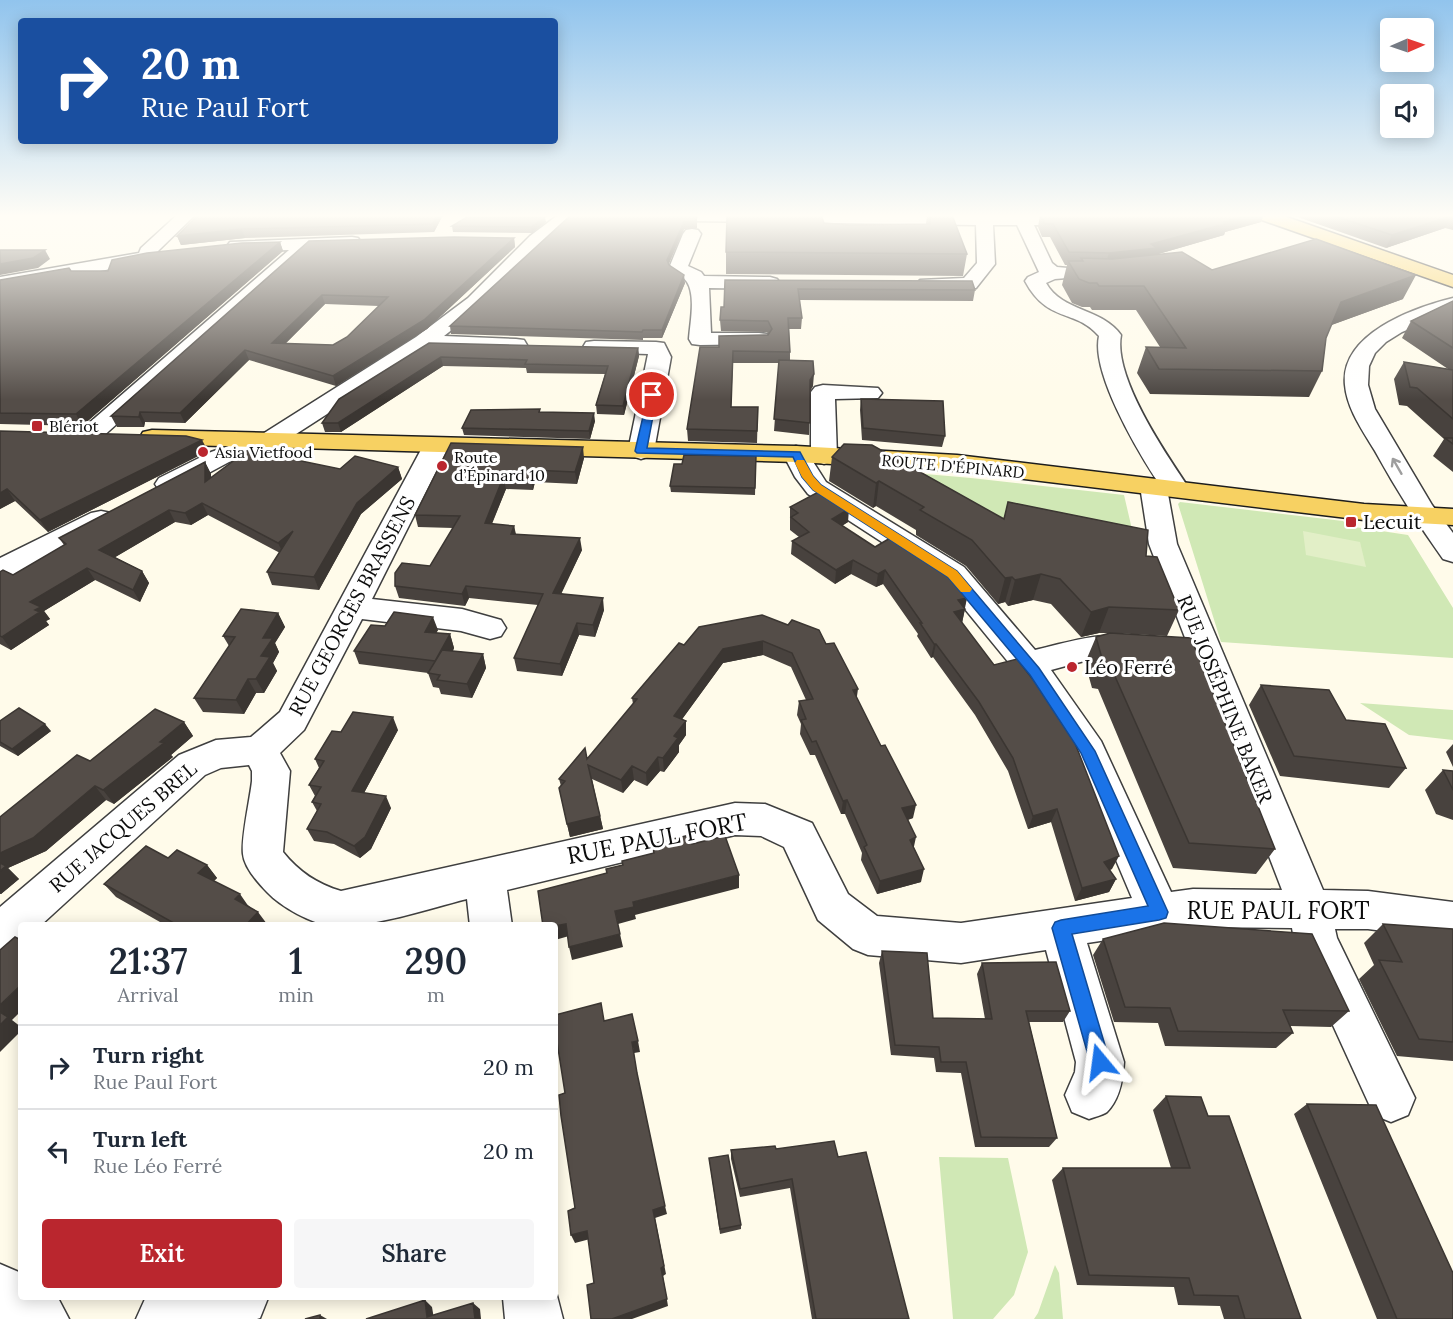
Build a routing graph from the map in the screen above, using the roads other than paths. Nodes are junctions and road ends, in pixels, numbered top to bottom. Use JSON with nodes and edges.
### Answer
{"nodes":[{"id":1,"x":44,"y":277,"type":"edge"},
{"id":2,"x":267,"y":277,"type":"edge"},
{"id":3,"x":500,"y":277,"type":"edge"},
{"id":4,"x":694,"y":277,"type":"edge"},
{"id":5,"x":975,"y":277,"type":"edge"},
{"id":6,"x":1044,"y":277,"type":"edge"},
{"id":7,"x":697,"y":282,"type":"junction"},
{"id":8,"x":0,"y":283,"type":"edge"},
{"id":9,"x":789,"y":283,"type":"edge"},
{"id":10,"x":903,"y":284,"type":"edge"},
{"id":11,"x":1453,"y":304,"type":"edge"},
{"id":12,"x":700,"y":339,"type":"junction"},
{"id":13,"x":759,"y":339,"type":"edge"},
{"id":14,"x":424,"y":342,"type":"junction"},
{"id":15,"x":540,"y":346,"type":"edge"},
{"id":16,"x":575,"y":346,"type":"edge"},
{"id":17,"x":656,"y":348,"type":"junction"},
{"id":18,"x":870,"y":393,"type":"dead end"},
{"id":19,"x":79,"y":435,"type":"joint"},
{"id":20,"x":270,"y":440,"type":"junction"},
{"id":21,"x":436,"y":446,"type":"junction"},
{"id":22,"x":641,"y":451,"type":"junction"},
{"id":23,"x":810,"y":455,"type":"junction"},
{"id":24,"x":1164,"y":487,"type":"junction"},
{"id":25,"x":1440,"y":516,"type":"edge"},
{"id":26,"x":1453,"y":553,"type":"edge"},
{"id":27,"x":0,"y":570,"type":"edge"},
{"id":28,"x":352,"y":607,"type":"junction"},
{"id":29,"x":490,"y":628,"type":"dead end"},
{"id":30,"x":1183,"y":651,"type":"junction"},
{"id":31,"x":1028,"y":664,"type":"junction"},
{"id":32,"x":260,"y":750,"type":"junction"},
{"id":33,"x":485,"y":877,"type":"junction"},
{"id":34,"x":1310,"y":909,"type":"junction"},
{"id":35,"x":1159,"y":912,"type":"junction"},
{"id":36,"x":1453,"y":921,"type":"edge"},
{"id":37,"x":491,"y":922,"type":"edge"},
{"id":38,"x":1061,"y":928,"type":"junction"},
{"id":39,"x":0,"y":934,"type":"edge"},
{"id":40,"x":1089,"y":1095,"type":"dead end"},
{"id":41,"x":1391,"y":1098,"type":"dead end"},
{"id":42,"x":0,"y":1292,"type":"edge"},
{"id":43,"x":233,"y":1300,"type":"edge"},
{"id":44,"x":531,"y":1300,"type":"edge"},
{"id":45,"x":40,"y":1319,"type":"edge"},
{"id":46,"x":165,"y":1319,"type":"edge"},
{"id":47,"x":534,"y":1319,"type":"edge"}],
"edges":[{"from":1,"to":8,"type":"street"},
{"from":2,"to":19,"type":"street"},
{"from":3,"to":14,"type":"street"},
{"from":4,"to":7,"type":"street"},
{"from":5,"to":10,"type":"street"},
{"from":6,"to":24,"type":"street"},
{"from":7,"to":9,"type":"street"},
{"from":7,"to":12,"type":"street"},
{"from":25,"to":11,"type":"street","one_way":true},
{"from":12,"to":13,"type":"street"},
{"from":12,"to":17,"type":"street"},
{"from":14,"to":15,"type":"street"},
{"from":14,"to":20,"type":"street"},
{"from":16,"to":17,"type":"street"},
{"from":17,"to":22,"type":"street"},
{"from":18,"to":23,"type":"street"},
{"from":19,"to":20,"type":"main road","name":"ROUTE D'ÉPINARD"},
{"from":20,"to":21,"type":"main road","name":"ROUTE D'ÉPINARD"},
{"from":20,"to":27,"type":"street"},
{"from":21,"to":22,"type":"main road","name":"ROUTE D'ÉPINARD"},
{"from":21,"to":28,"type":"street","name":"RUE GEORGES BRASSENS"},
{"from":22,"to":23,"type":"main road","name":"ROUTE D'ÉPINARD"},
{"from":23,"to":24,"type":"main road","name":"ROUTE D'ÉPINARD"},
{"from":23,"to":31,"type":"street"},
{"from":24,"to":25,"type":"main road","name":"ROUTE D'ÉPINARD"},
{"from":24,"to":30,"type":"street","name":"RUE JOSÉPHINE BAKER"},
{"from":25,"to":26,"type":"street"},
{"from":28,"to":29,"type":"street"},
{"from":28,"to":32,"type":"street","name":"RUE GEORGES BRASSENS"},
{"from":30,"to":31,"type":"street"},
{"from":30,"to":34,"type":"street","name":"RUE JOSÉPHINE BAKER"},
{"from":31,"to":35,"type":"street"},
{"from":32,"to":33,"type":"street"},
{"from":32,"to":39,"type":"street","name":"RUE JACQUES BREL"},
{"from":33,"to":37,"type":"street"},
{"from":33,"to":38,"type":"street","name":"RUE PAUL FORT"},
{"from":34,"to":35,"type":"street","name":"RUE PAUL FORT"},
{"from":34,"to":36,"type":"street","name":"RUE PAUL FORT"},
{"from":34,"to":41,"type":"street","name":"RUE JOSÉPHINE BAKER"},
{"from":35,"to":38,"type":"street","name":"RUE PAUL FORT"},
{"from":38,"to":40,"type":"street"},
{"from":42,"to":45,"type":"street"},
{"from":43,"to":46,"type":"street"},
{"from":44,"to":47,"type":"street"}]}
